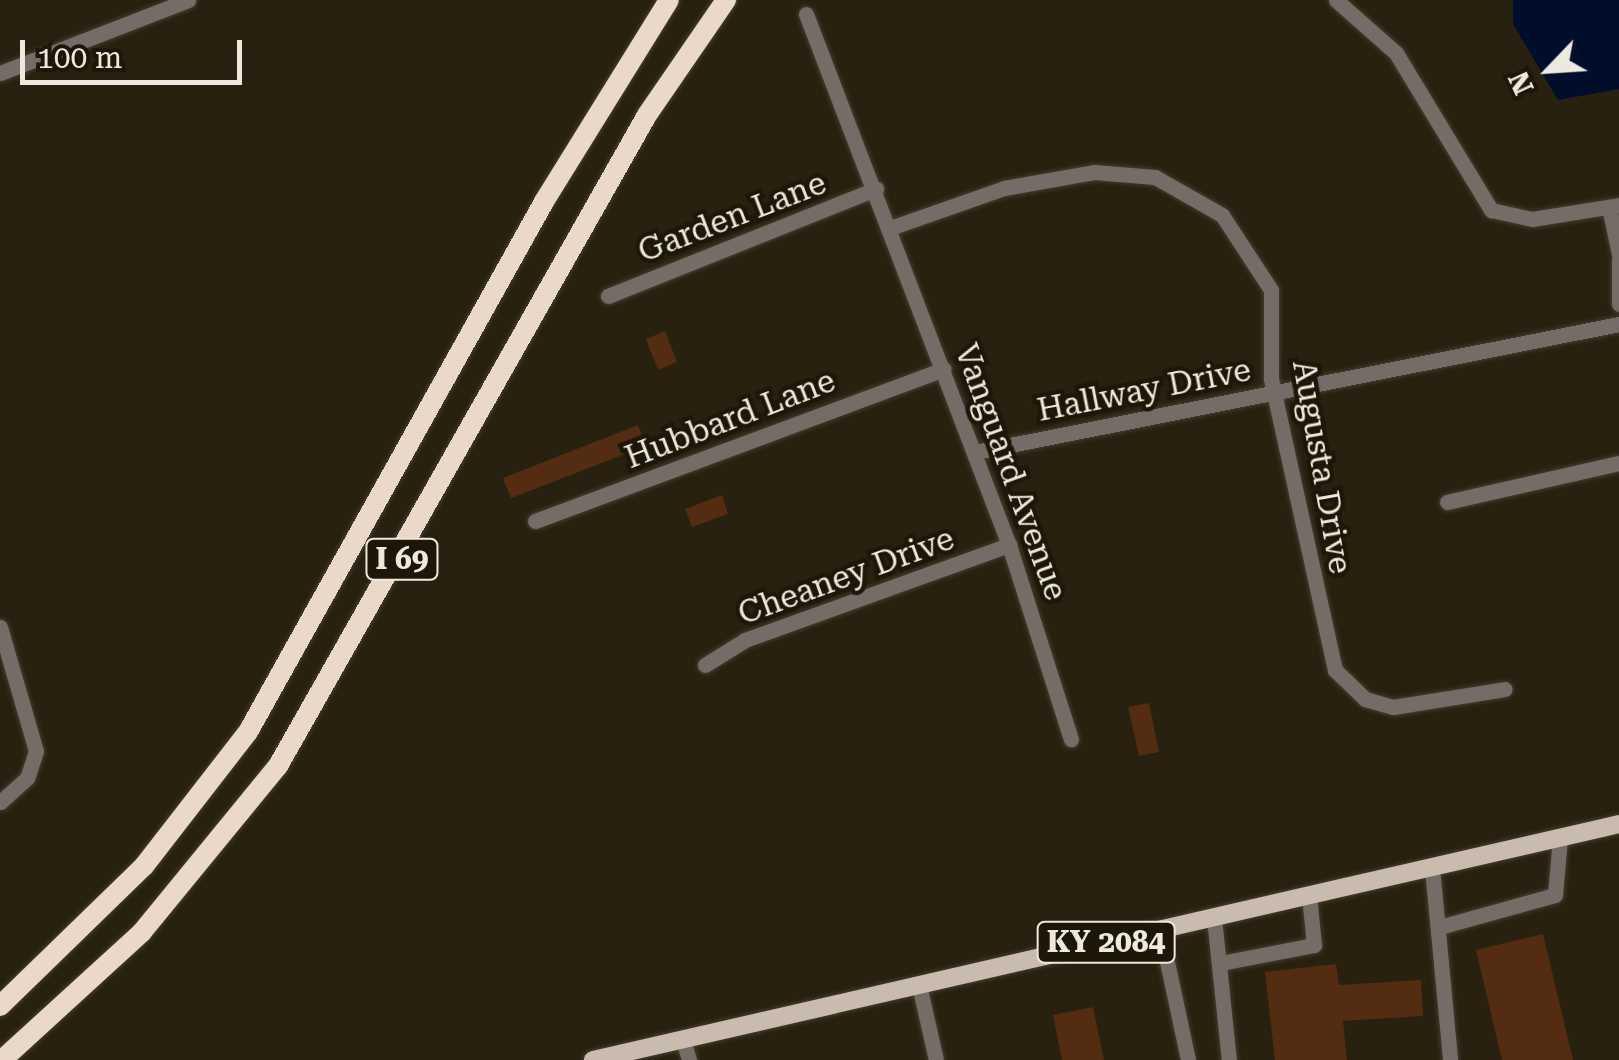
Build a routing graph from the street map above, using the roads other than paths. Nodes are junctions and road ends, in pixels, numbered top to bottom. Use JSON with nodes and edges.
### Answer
{"nodes":[{"id":1,"x":188,"y":0,"type":"edge"},
{"id":2,"x":669,"y":0,"type":"edge"},
{"id":3,"x":726,"y":0,"type":"edge"},
{"id":4,"x":1340,"y":1,"type":"edge"},
{"id":5,"x":806,"y":14,"type":"dead end"},
{"id":6,"x":0,"y":74,"type":"edge"},
{"id":7,"x":876,"y":189,"type":"junction"},
{"id":8,"x":1614,"y":206,"type":"edge"},
{"id":9,"x":890,"y":228,"type":"junction"},
{"id":10,"x":1619,"y":257,"type":"edge"},
{"id":11,"x":608,"y":296,"type":"dead end"},
{"id":12,"x":1619,"y":304,"type":"edge"},
{"id":13,"x":1619,"y":324,"type":"edge"},
{"id":14,"x":944,"y":369,"type":"junction"},
{"id":15,"x":1274,"y":392,"type":"junction"},
{"id":16,"x":975,"y":452,"type":"junction"},
{"id":17,"x":1619,"y":463,"type":"edge"},
{"id":18,"x":1447,"y":502,"type":"dead end"},
{"id":19,"x":536,"y":521,"type":"dead end"},
{"id":20,"x":1009,"y":544,"type":"junction"},
{"id":21,"x":0,"y":627,"type":"edge"},
{"id":22,"x":705,"y":665,"type":"dead end"},
{"id":23,"x":1504,"y":689,"type":"dead end"},
{"id":24,"x":1072,"y":739,"type":"dead end"},
{"id":25,"x":0,"y":802,"type":"edge"},
{"id":26,"x":1619,"y":824,"type":"edge"},
{"id":27,"x":1560,"y":838,"type":"junction"},
{"id":28,"x":1432,"y":868,"type":"junction"},
{"id":29,"x":1310,"y":896,"type":"junction"},
{"id":30,"x":1214,"y":918,"type":"junction"},
{"id":31,"x":1443,"y":926,"type":"junction"},
{"id":32,"x":1160,"y":929,"type":"junction"},
{"id":33,"x":1221,"y":963,"type":"junction"},
{"id":34,"x":918,"y":985,"type":"junction"},
{"id":35,"x":0,"y":1006,"type":"edge"},
{"id":36,"x":682,"y":1040,"type":"junction"},
{"id":37,"x":1230,"y":1058,"type":"edge"},
{"id":38,"x":2,"y":1060,"type":"edge"},
{"id":39,"x":594,"y":1060,"type":"edge"},
{"id":40,"x":689,"y":1060,"type":"edge"},
{"id":41,"x":936,"y":1060,"type":"edge"},
{"id":42,"x":1188,"y":1060,"type":"edge"},
{"id":43,"x":1450,"y":1060,"type":"edge"}],
"edges":[{"from":1,"to":6,"type":"street"},
{"from":2,"to":35,"type":"highway","number":"I 69"},
{"from":3,"to":38,"type":"highway","number":"I 69"},
{"from":4,"to":8,"type":"street"},
{"from":5,"to":7,"type":"street"},
{"from":7,"to":9,"type":"street","name":"Vanguard Avenue"},
{"from":7,"to":11,"type":"street","name":"Garden Lane"},
{"from":8,"to":10,"type":"street"},
{"from":9,"to":14,"type":"street","name":"Vanguard Avenue"},
{"from":9,"to":15,"type":"street","name":"Augusta Drive"},
{"from":10,"to":12,"type":"street"},
{"from":13,"to":15,"type":"street","name":"Hallway Drive"},
{"from":14,"to":16,"type":"street","name":"Vanguard Avenue"},
{"from":14,"to":19,"type":"street","name":"Hubbard Lane"},
{"from":15,"to":16,"type":"street","name":"Hallway Drive"},
{"from":15,"to":23,"type":"street","name":"Augusta Drive"},
{"from":16,"to":20,"type":"street","name":"Vanguard Avenue"},
{"from":17,"to":18,"type":"street"},
{"from":20,"to":22,"type":"street","name":"Cheaney Drive"},
{"from":20,"to":24,"type":"street","name":"Vanguard Avenue"},
{"from":21,"to":25,"type":"street"},
{"from":26,"to":27,"type":"main road","number":"KY 2084"},
{"from":27,"to":28,"type":"main road","number":"KY 2084"},
{"from":27,"to":31,"type":"street"},
{"from":28,"to":29,"type":"main road","number":"KY 2084"},
{"from":28,"to":31,"type":"street"},
{"from":29,"to":30,"type":"main road","number":"KY 2084"},
{"from":29,"to":33,"type":"street"},
{"from":30,"to":32,"type":"main road","number":"KY 2084"},
{"from":30,"to":33,"type":"street"},
{"from":31,"to":43,"type":"street"},
{"from":32,"to":34,"type":"main road","number":"KY 2084"},
{"from":32,"to":42,"type":"street"},
{"from":33,"to":37,"type":"street"},
{"from":34,"to":36,"type":"main road","number":"KY 2084"},
{"from":34,"to":41,"type":"street"},
{"from":36,"to":39,"type":"main road","number":"KY 2084"},
{"from":36,"to":40,"type":"street"}]}
